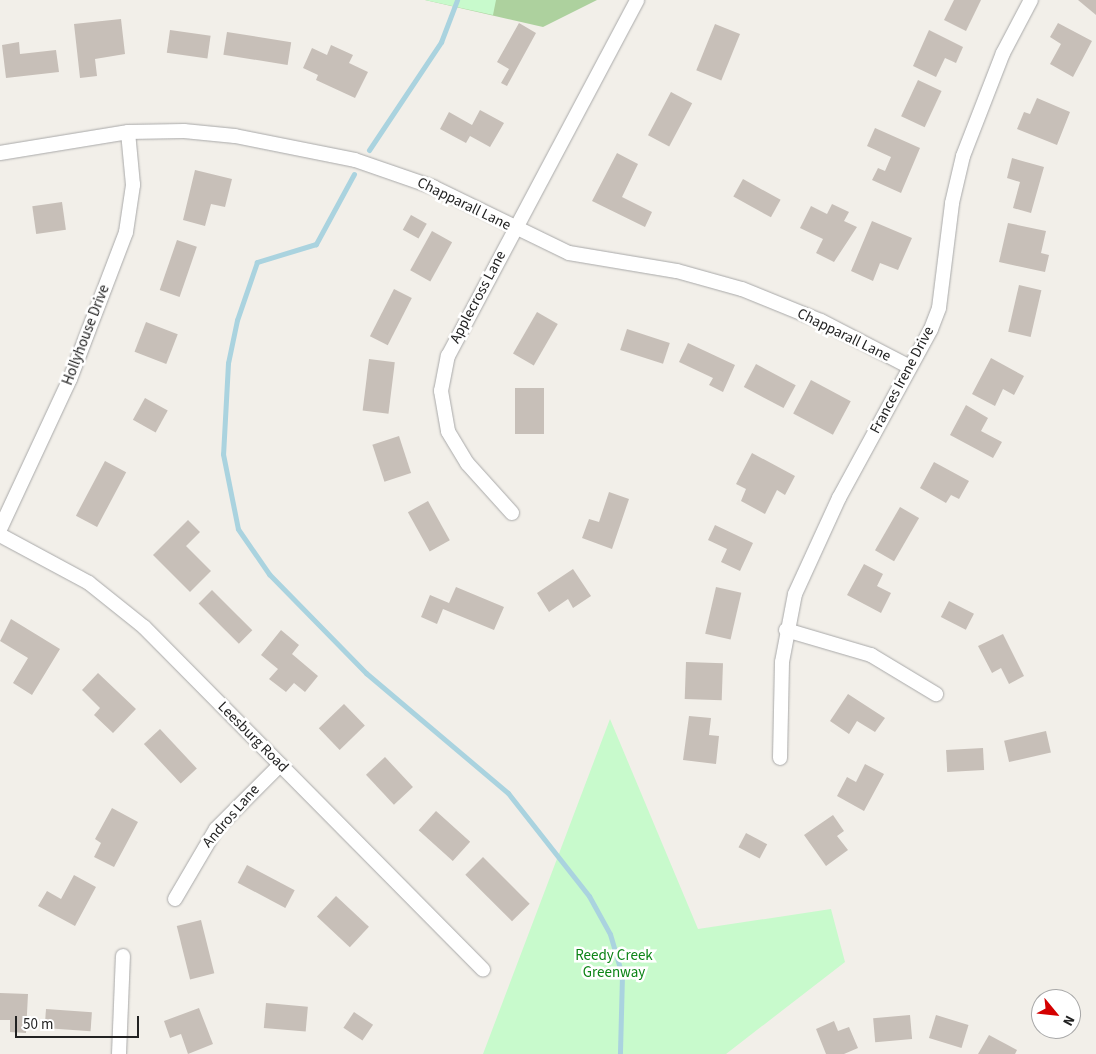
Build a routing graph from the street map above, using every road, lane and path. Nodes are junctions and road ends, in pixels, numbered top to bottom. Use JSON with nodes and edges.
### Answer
{"nodes":[{"id":1,"x":637,"y":0,"type":"edge"},
{"id":2,"x":1031,"y":0,"type":"edge"},
{"id":3,"x":128,"y":132,"type":"junction"},
{"id":4,"x":0,"y":153,"type":"edge"},
{"id":5,"x":515,"y":229,"type":"junction"},
{"id":6,"x":908,"y":366,"type":"junction"},
{"id":7,"x":512,"y":513,"type":"dead end"},
{"id":8,"x":0,"y":529,"type":"edge"},
{"id":9,"x":0,"y":535,"type":"edge"},
{"id":10,"x":786,"y":630,"type":"junction"},
{"id":11,"x":936,"y":694,"type":"dead end"},
{"id":12,"x":780,"y":758,"type":"dead end"},
{"id":13,"x":280,"y":765,"type":"junction"},
{"id":14,"x":175,"y":899,"type":"dead end"},
{"id":15,"x":123,"y":956,"type":"dead end"},
{"id":16,"x":483,"y":970,"type":"dead end"},
{"id":17,"x":119,"y":1054,"type":"edge"}],
"edges":[{"from":1,"to":5,"type":"street","name":"Applecross Lane"},
{"from":2,"to":6,"type":"street","name":"Frances Irene Drive"},
{"from":3,"to":4,"type":"street","name":"Chapparall Lane"},
{"from":3,"to":5,"type":"street","name":"Chapparall Lane"},
{"from":3,"to":8,"type":"street","name":"Hollyhouse Drive"},
{"from":5,"to":6,"type":"street","name":"Chapparall Lane"},
{"from":5,"to":7,"type":"street","name":"Applecross Lane"},
{"from":6,"to":10,"type":"street","name":"Frances Irene Drive"},
{"from":9,"to":13,"type":"street","name":"Leesburg Road"},
{"from":10,"to":11,"type":"street"},
{"from":10,"to":12,"type":"street","name":"Frances Irene Drive"},
{"from":13,"to":14,"type":"street","name":"Andros Lane"},
{"from":13,"to":16,"type":"street","name":"Leesburg Road"},
{"from":15,"to":17,"type":"street"}]}
